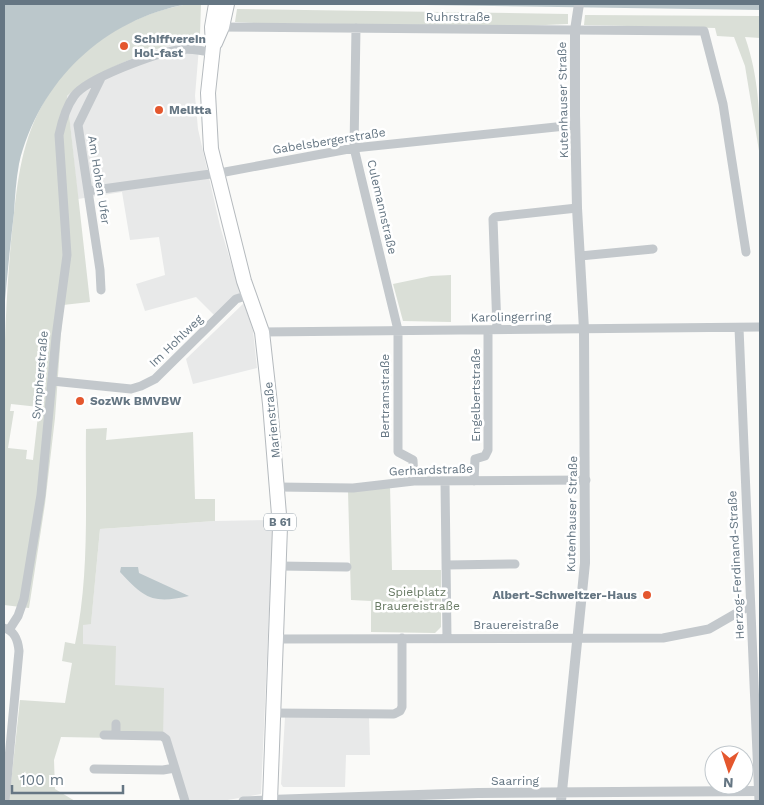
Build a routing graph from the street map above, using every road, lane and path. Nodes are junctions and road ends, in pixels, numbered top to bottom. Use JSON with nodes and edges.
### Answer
{"nodes":[{"id":1,"x":221,"y":6,"type":"edge"},
{"id":2,"x":578,"y":8,"type":"edge"},
{"id":3,"x":217,"y":27,"type":"junction"},
{"id":4,"x":356,"y":28,"type":"junction"},
{"id":5,"x":574,"y":30,"type":"junction"},
{"id":6,"x":213,"y":50,"type":"junction"},
{"id":7,"x":101,"y":78,"type":"junction"},
{"id":8,"x":575,"y":125,"type":"junction"},
{"id":9,"x":354,"y":148,"type":"junction"},
{"id":10,"x":216,"y":173,"type":"junction"},
{"id":11,"x":88,"y":191,"type":"junction"},
{"id":12,"x":577,"y":208,"type":"junction"},
{"id":13,"x":653,"y":249,"type":"dead end"},
{"id":14,"x":746,"y":252,"type":"dead end"},
{"id":15,"x":580,"y":256,"type":"junction"},
{"id":16,"x":101,"y":290,"type":"dead end"},
{"id":17,"x":249,"y":295,"type":"junction"},
{"id":18,"x":760,"y":327,"type":"edge"},
{"id":19,"x":739,"y":328,"type":"junction"},
{"id":20,"x":584,"y":329,"type":"junction"},
{"id":21,"x":398,"y":330,"type":"junction"},
{"id":22,"x":493,"y":330,"type":"junction"},
{"id":23,"x":262,"y":332,"type":"junction"},
{"id":24,"x":52,"y":381,"type":"junction"},
{"id":25,"x":586,"y":480,"type":"junction"},
{"id":26,"x":414,"y":481,"type":"junction"},
{"id":27,"x":445,"y":481,"type":"junction"},
{"id":28,"x":474,"y":481,"type":"junction"},
{"id":29,"x":278,"y":488,"type":"junction"},
{"id":30,"x":515,"y":564,"type":"dead end"},
{"id":31,"x":447,"y":565,"type":"junction"},
{"id":32,"x":278,"y":566,"type":"junction"},
{"id":33,"x":347,"y":566,"type":"dead end"},
{"id":34,"x":750,"y":606,"type":"junction"},
{"id":35,"x":6,"y":629,"type":"edge"},
{"id":36,"x":402,"y":638,"type":"junction"},
{"id":37,"x":447,"y":638,"type":"junction"},
{"id":38,"x":579,"y":638,"type":"junction"},
{"id":39,"x":276,"y":639,"type":"junction"},
{"id":40,"x":756,"y":647,"type":"edge"},
{"id":41,"x":273,"y":713,"type":"junction"},
{"id":42,"x":116,"y":724,"type":"dead end"},
{"id":43,"x":116,"y":734,"type":"junction"},
{"id":44,"x":104,"y":735,"type":"dead end"},
{"id":45,"x":175,"y":768,"type":"junction"},
{"id":46,"x":94,"y":769,"type":"dead end"},
{"id":47,"x":759,"y":794,"type":"edge"},
{"id":48,"x":562,"y":797,"type":"edge"},
{"id":49,"x":270,"y":800,"type":"edge"},
{"id":50,"x":5,"y":801,"type":"edge"},
{"id":51,"x":185,"y":801,"type":"edge"},
{"id":52,"x":244,"y":801,"type":"edge"}],
"edges":[{"from":1,"to":3,"type":"main road","name":"Marienstraße","number":"B 61"},
{"from":2,"to":5,"type":"street","name":"Kutenhauser Straße"},
{"from":3,"to":4,"type":"street","name":"Ruhrstraße"},
{"from":3,"to":6,"type":"main road","name":"Marienstraße","number":"B 61"},
{"from":4,"to":5,"type":"street","name":"Ruhrstraße"},
{"from":4,"to":9,"type":"street","name":"Culemannstraße"},
{"from":5,"to":8,"type":"street","name":"Kutenhauser Straße"},
{"from":5,"to":14,"type":"street","name":"Ruhrstraße"},
{"from":6,"to":7,"type":"street","name":"Sympherstraße"},
{"from":6,"to":10,"type":"main road","name":"Marienstraße","number":"B 61"},
{"from":7,"to":11,"type":"street","name":"Am Hohen Ufer"},
{"from":7,"to":24,"type":"street","name":"Sympherstraße"},
{"from":8,"to":9,"type":"street","name":"Gabelsbergerstraße"},
{"from":8,"to":12,"type":"street","name":"Kutenhauser Straße"},
{"from":9,"to":10,"type":"street","name":"Gabelsbergerstraße"},
{"from":9,"to":21,"type":"street","name":"Culemannstraße"},
{"from":10,"to":11,"type":"street","name":"Gabelsbergerstraße"},
{"from":10,"to":17,"type":"main road","name":"Marienstraße","number":"B 61"},
{"from":11,"to":16,"type":"street","name":"Am Hohen Ufer"},
{"from":12,"to":15,"type":"street","name":"Kutenhauser Straße"},
{"from":12,"to":22,"type":"street"},
{"from":13,"to":15,"type":"street"},
{"from":15,"to":20,"type":"street","name":"Kutenhauser Straße"},
{"from":17,"to":23,"type":"main road","name":"Marienstraße","number":"B 61"},
{"from":17,"to":24,"type":"street","name":"Im Hohlweg"},
{"from":18,"to":19,"type":"street","name":"Karolingerring"},
{"from":19,"to":20,"type":"street","name":"Karolingerring"},
{"from":19,"to":34,"type":"street","name":"Herzog-Ferdinand-Straße"},
{"from":20,"to":22,"type":"street","name":"Karolingerring"},
{"from":20,"to":25,"type":"street","name":"Kutenhauser Straße"},
{"from":21,"to":22,"type":"street","name":"Karolingerring"},
{"from":21,"to":23,"type":"street","name":"Karolingerring"},
{"from":21,"to":26,"type":"street","name":"Bertramstraße"},
{"from":22,"to":28,"type":"street","name":"Engelbertstraße"},
{"from":23,"to":29,"type":"main road","name":"Marienstraße","number":"B 61"},
{"from":24,"to":35,"type":"street","name":"Sympherstraße"},
{"from":25,"to":28,"type":"street","name":"Gerhardstraße"},
{"from":25,"to":38,"type":"street","name":"Kutenhauser Straße"},
{"from":26,"to":27,"type":"street","name":"Gerhardstraße"},
{"from":26,"to":29,"type":"street","name":"Gerhardstraße"},
{"from":27,"to":28,"type":"street","name":"Gerhardstraße"},
{"from":27,"to":31,"type":"street"},
{"from":29,"to":32,"type":"main road","name":"Marienstraße","number":"B 61"},
{"from":30,"to":31,"type":"street"},
{"from":31,"to":37,"type":"street"},
{"from":32,"to":33,"type":"street"},
{"from":32,"to":39,"type":"main road","name":"Marienstraße","number":"B 61"},
{"from":34,"to":38,"type":"street","name":"Brauereistraße"},
{"from":34,"to":40,"type":"street","name":"Herzog-Ferdinand-Straße"},
{"from":35,"to":50,"type":"street","name":"Sympherstraße"},
{"from":36,"to":37,"type":"street","name":"Brauereistraße"},
{"from":36,"to":39,"type":"street","name":"Brauereistraße"},
{"from":36,"to":41,"type":"street"},
{"from":37,"to":38,"type":"street","name":"Brauereistraße"},
{"from":38,"to":48,"type":"street","name":"Kutenhauser Straße"},
{"from":39,"to":41,"type":"main road","name":"Marienstraße","number":"B 61"},
{"from":40,"to":47,"type":"street","name":"Herzog-Ferdinand-Straße"},
{"from":41,"to":49,"type":"main road","name":"Marienstraße","number":"B 61"},
{"from":42,"to":43,"type":"street"},
{"from":43,"to":44,"type":"street"},
{"from":43,"to":45,"type":"street"},
{"from":45,"to":46,"type":"street"},
{"from":45,"to":51,"type":"street"},
{"from":47,"to":48,"type":"street","name":"Saarring"},
{"from":48,"to":49,"type":"street","name":"Saarring"},
{"from":49,"to":52,"type":"street"}]}
